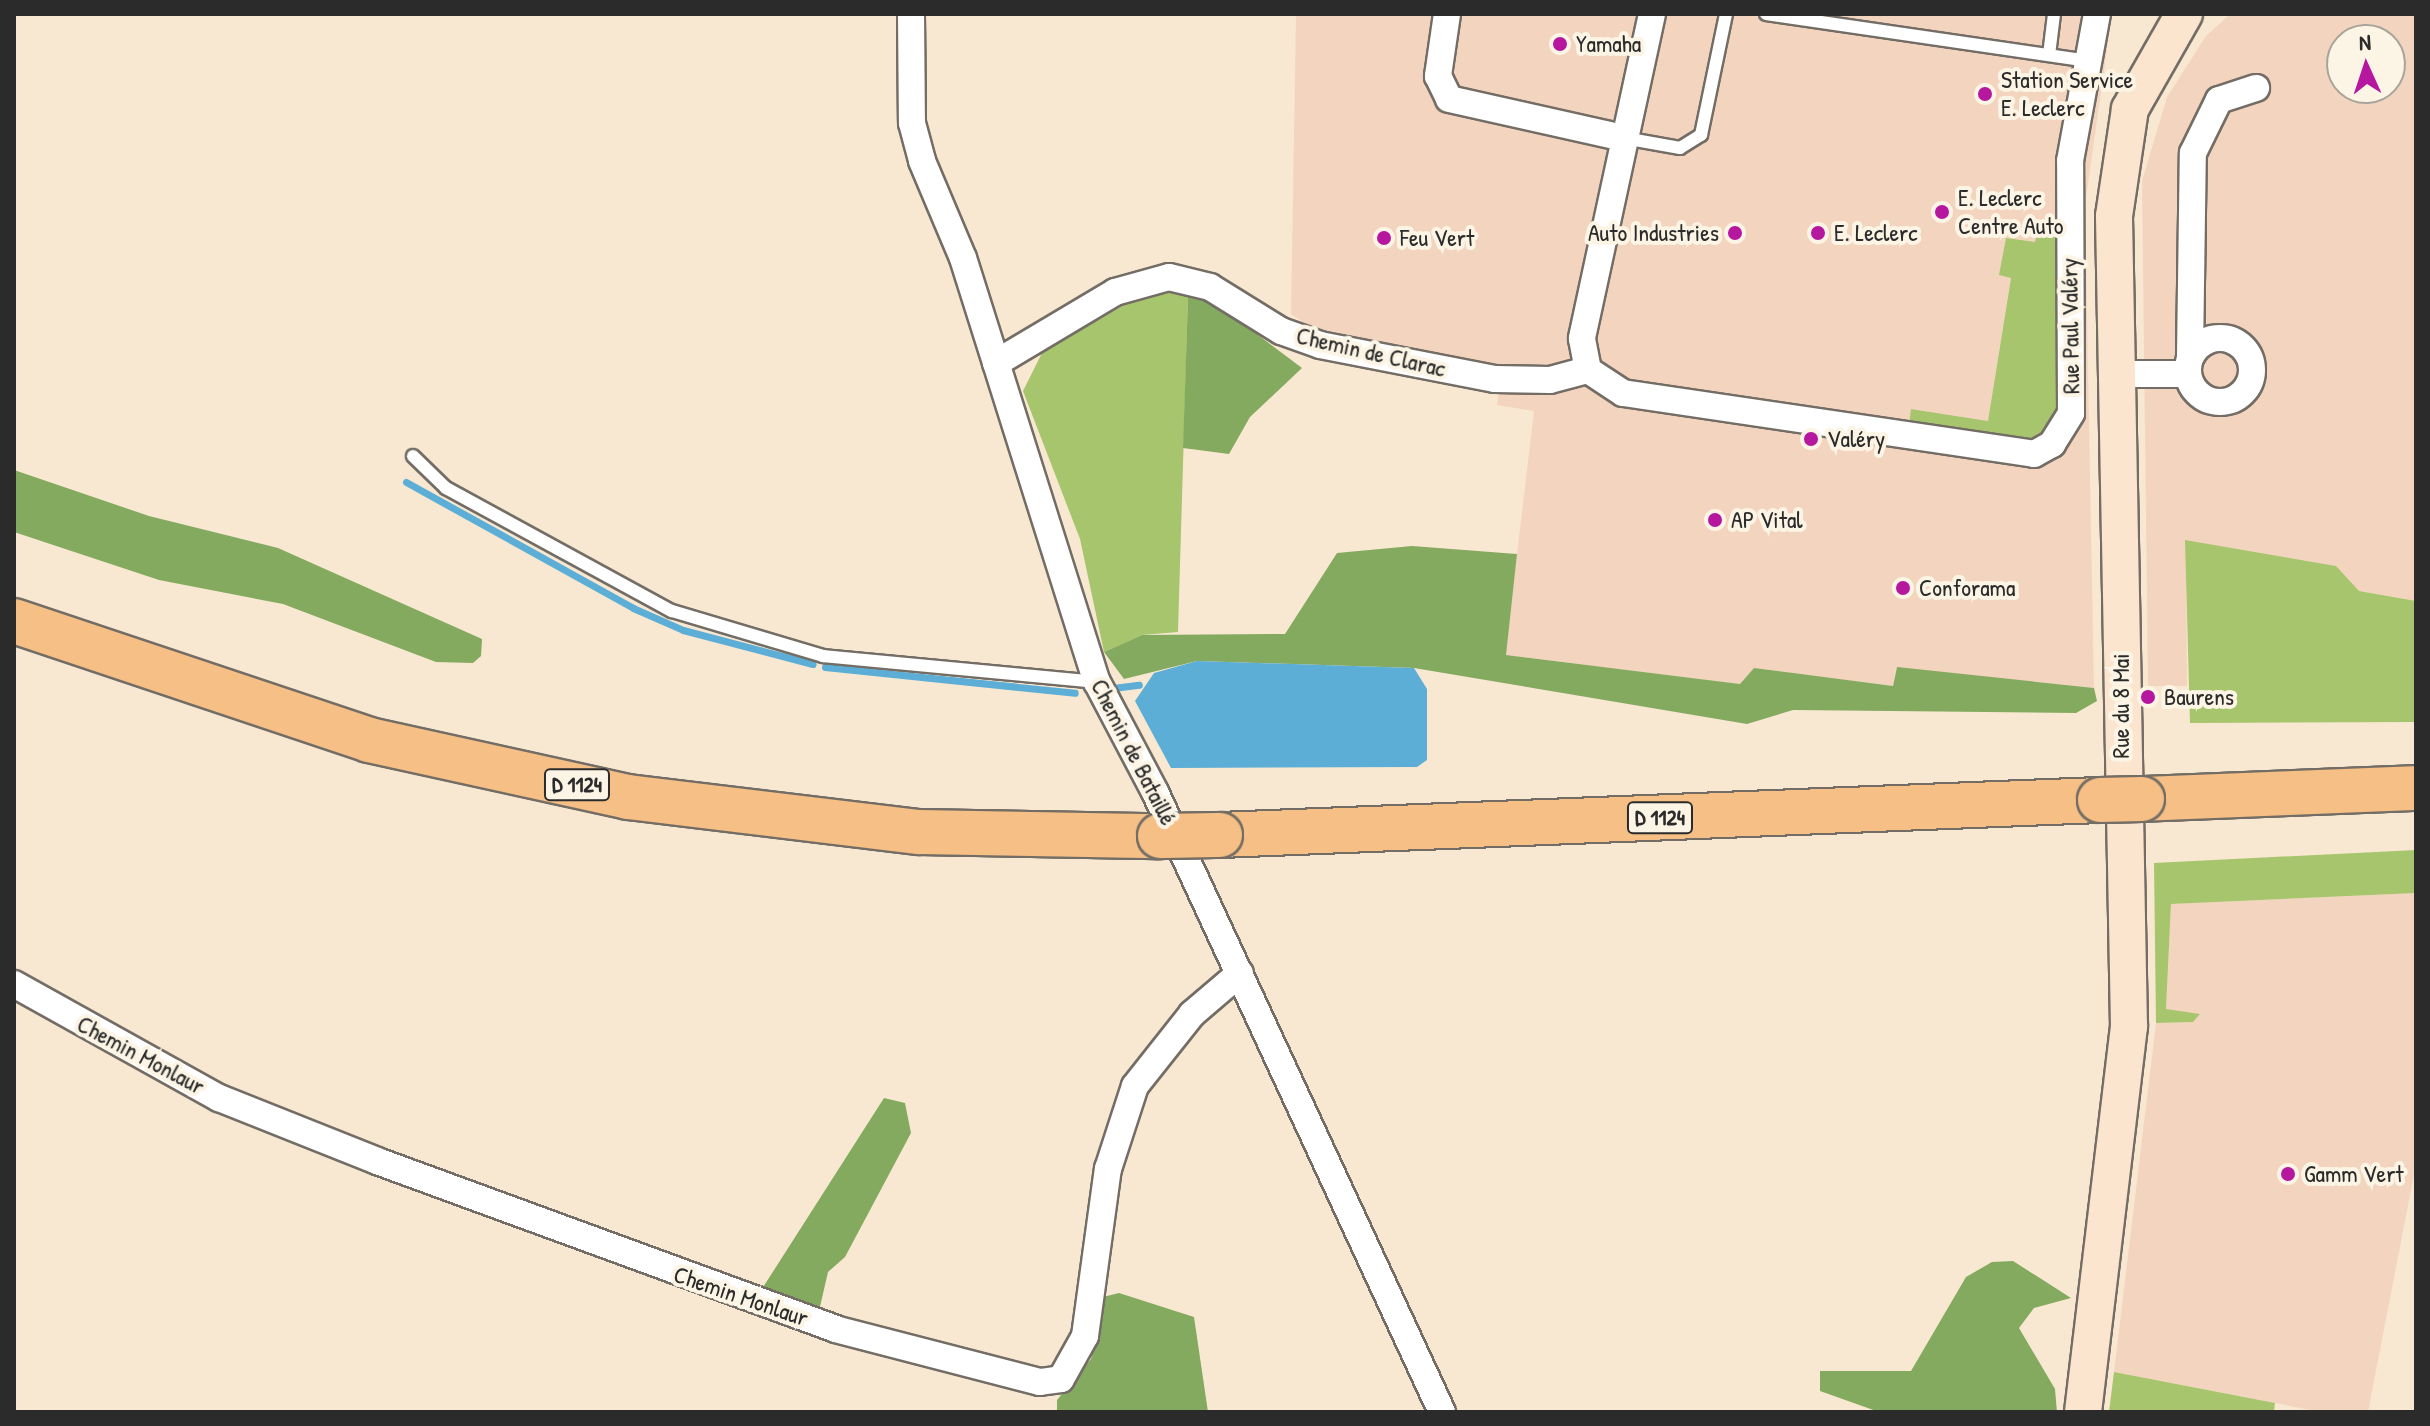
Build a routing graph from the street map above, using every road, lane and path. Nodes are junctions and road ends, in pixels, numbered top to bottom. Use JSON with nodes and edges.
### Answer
{"nodes":[{"id":1,"x":911,"y":14,"type":"edge"},
{"id":2,"x":1447,"y":14,"type":"edge"},
{"id":3,"x":1652,"y":14,"type":"edge"},
{"id":4,"x":1726,"y":14,"type":"edge"},
{"id":5,"x":1766,"y":14,"type":"edge"},
{"id":6,"x":2054,"y":14,"type":"edge"},
{"id":7,"x":2097,"y":14,"type":"edge"},
{"id":8,"x":2184,"y":14,"type":"edge"},
{"id":9,"x":1841,"y":19,"type":"edge"},
{"id":10,"x":2049,"y":55,"type":"junction"},
{"id":11,"x":2089,"y":61,"type":"junction"},
{"id":12,"x":2256,"y":88,"type":"dead end"},
{"id":13,"x":1624,"y":138,"type":"junction"},
{"id":14,"x":996,"y":363,"type":"junction"},
{"id":15,"x":1588,"y":370,"type":"junction"},
{"id":16,"x":2118,"y":374,"type":"junction"},
{"id":17,"x":413,"y":456,"type":"dead end"},
{"id":18,"x":14,"y":621,"type":"edge"},
{"id":19,"x":1097,"y":682,"type":"junction"},
{"id":20,"x":2416,"y":788,"type":"edge"},
{"id":21,"x":1240,"y":973,"type":"junction"},
{"id":22,"x":14,"y":984,"type":"edge"},
{"id":23,"x":1442,"y":1412,"type":"edge"},
{"id":24,"x":2083,"y":1412,"type":"edge"}],
"edges":[{"from":1,"to":14,"type":"street","name":"Chemin de Bataillé"},
{"from":2,"to":13,"type":"street"},
{"from":3,"to":13,"type":"street"},
{"from":4,"to":13,"type":"lane"},
{"from":5,"to":9,"type":"lane"},
{"from":6,"to":10,"type":"lane"},
{"from":7,"to":11,"type":"street","name":"Rue Paul Valéry"},
{"from":8,"to":16,"type":"street","name":"Rue du 8 Mai"},
{"from":9,"to":10,"type":"lane"},
{"from":10,"to":11,"type":"lane"},
{"from":11,"to":15,"type":"street","name":"Rue Paul Valéry"},
{"from":12,"to":16,"type":"street"},
{"from":13,"to":15,"type":"street"},
{"from":14,"to":15,"type":"street","name":"Chemin de Clarac"},
{"from":14,"to":19,"type":"street","name":"Chemin de Bataillé"},
{"from":16,"to":24,"type":"street","name":"Rue du 8 Mai"},
{"from":17,"to":19,"type":"lane"},
{"from":18,"to":20,"type":"highway","number":"D 1124","bridge":true},
{"from":19,"to":21,"type":"street","name":"Chemin de Bataillé"},
{"from":21,"to":22,"type":"street","name":"Chemin Monlaur"},
{"from":21,"to":23,"type":"street","name":"Chemin de Bataillé"}]}
